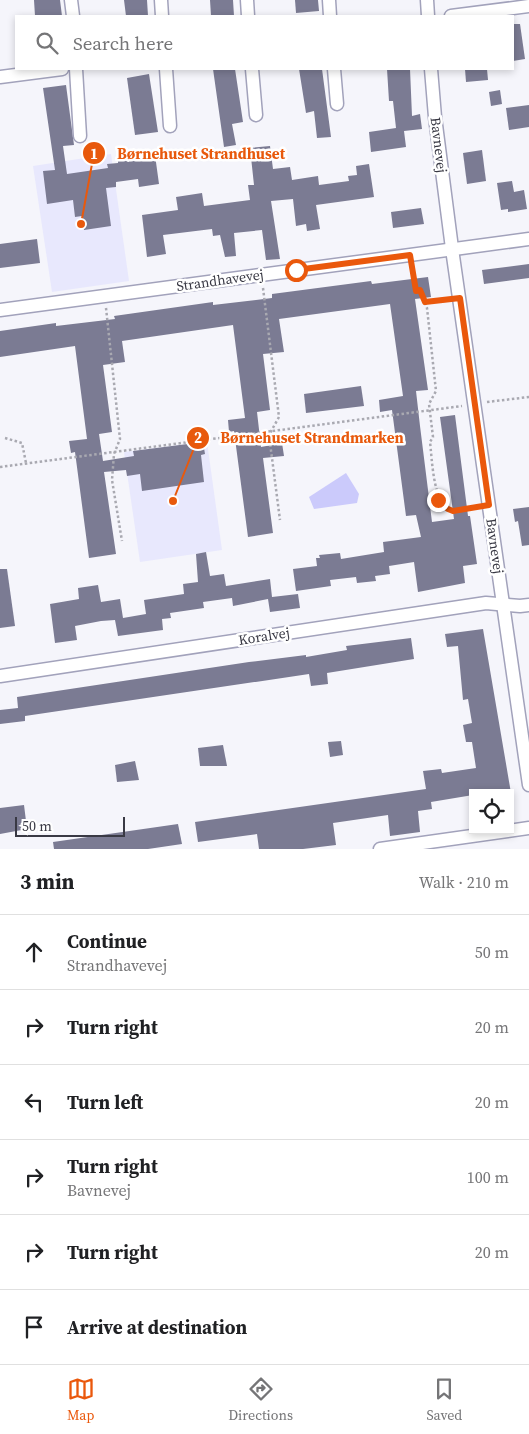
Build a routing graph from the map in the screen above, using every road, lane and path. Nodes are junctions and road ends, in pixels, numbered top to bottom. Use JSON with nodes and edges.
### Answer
{"nodes":[{"id":1,"x":72,"y":0,"type":"edge"},
{"id":2,"x":160,"y":0,"type":"edge"},
{"id":3,"x":247,"y":0,"type":"edge"},
{"id":4,"x":329,"y":0,"type":"edge"},
{"id":5,"x":427,"y":0,"type":"edge"},
{"id":6,"x":529,"y":6,"type":"edge"},
{"id":7,"x":72,"y":15,"type":"edge"},
{"id":8,"x":162,"y":15,"type":"edge"},
{"id":9,"x":248,"y":15,"type":"edge"},
{"id":10,"x":330,"y":15,"type":"edge"},
{"id":11,"x":428,"y":15,"type":"edge"},
{"id":12,"x":459,"y":15,"type":"edge"},
{"id":13,"x":54,"y":70,"type":"edge"},
{"id":14,"x":76,"y":70,"type":"edge"},
{"id":15,"x":166,"y":70,"type":"edge"},
{"id":16,"x":252,"y":70,"type":"edge"},
{"id":17,"x":334,"y":70,"type":"edge"},
{"id":18,"x":431,"y":70,"type":"edge"},
{"id":19,"x":0,"y":77,"type":"edge"},
{"id":20,"x":337,"y":104,"type":"dead end"},
{"id":21,"x":256,"y":115,"type":"dead end"},
{"id":22,"x":170,"y":126,"type":"dead end"},
{"id":23,"x":80,"y":136,"type":"dead end"},
{"id":24,"x":529,"y":239,"type":"edge"},
{"id":25,"x":452,"y":249,"type":"junction"},
{"id":26,"x":410,"y":255,"type":"junction"},
{"id":27,"x":261,"y":275,"type":"junction"},
{"id":28,"x":105,"y":296,"type":"junction"},
{"id":29,"x":460,"y":298,"type":"junction"},
{"id":30,"x":425,"y":302,"type":"junction"},
{"id":31,"x":0,"y":310,"type":"edge"},
{"id":32,"x":529,"y":397,"type":"edge"},
{"id":33,"x":475,"y":404,"type":"junction"},
{"id":34,"x":430,"y":410,"type":"junction"},
{"id":35,"x":270,"y":432,"type":"junction"},
{"id":36,"x":5,"y":438,"type":"dead end"},
{"id":37,"x":117,"y":450,"type":"junction"},
{"id":38,"x":26,"y":463,"type":"junction"},
{"id":39,"x":0,"y":467,"type":"edge"},
{"id":40,"x":489,"y":505,"type":"junction"},
{"id":41,"x":280,"y":520,"type":"dead end"},
{"id":42,"x":122,"y":541,"type":"dead end"},
{"id":43,"x":503,"y":605,"type":"junction"},
{"id":44,"x":529,"y":605,"type":"edge"},
{"id":45,"x":0,"y":676,"type":"edge"},
{"id":46,"x":529,"y":785,"type":"edge"},
{"id":47,"x":529,"y":828,"type":"edge"},
{"id":48,"x":380,"y":849,"type":"edge"}],
"edges":[{"from":1,"to":7,"type":"street"},
{"from":2,"to":8,"type":"street"},
{"from":3,"to":9,"type":"street"},
{"from":4,"to":10,"type":"street"},
{"from":5,"to":11,"type":"street"},
{"from":6,"to":12,"type":"street"},
{"from":13,"to":19,"type":"street"},
{"from":14,"to":23,"type":"street"},
{"from":15,"to":22,"type":"street"},
{"from":16,"to":21,"type":"street"},
{"from":17,"to":20,"type":"street"},
{"from":18,"to":25,"type":"street","name":"Bavnevej"},
{"from":24,"to":25,"type":"street","name":"Strandhavevej"},
{"from":25,"to":26,"type":"street","name":"Strandhavevej"},
{"from":25,"to":29,"type":"street","name":"Bavnevej"},
{"from":26,"to":27,"type":"street","name":"Strandhavevej"},
{"from":26,"to":30,"type":"path"},
{"from":27,"to":28,"type":"street","name":"Strandhavevej"},
{"from":27,"to":35,"type":"path"},
{"from":28,"to":31,"type":"street","name":"Strandhavevej"},
{"from":28,"to":37,"type":"path"},
{"from":29,"to":30,"type":"path"},
{"from":29,"to":33,"type":"street","name":"Bavnevej"},
{"from":30,"to":34,"type":"path"},
{"from":32,"to":33,"type":"path"},
{"from":33,"to":34,"type":"path"},
{"from":33,"to":40,"type":"street","name":"Bavnevej"},
{"from":34,"to":35,"type":"path"},
{"from":34,"to":40,"type":"path"},
{"from":35,"to":37,"type":"path"},
{"from":35,"to":41,"type":"path"},
{"from":36,"to":38,"type":"path"},
{"from":37,"to":38,"type":"path"},
{"from":37,"to":42,"type":"path"},
{"from":38,"to":39,"type":"path"},
{"from":40,"to":43,"type":"street","name":"Bavnevej"},
{"from":43,"to":44,"type":"street","name":"Koralvej"},
{"from":43,"to":45,"type":"street","name":"Koralvej"},
{"from":43,"to":46,"type":"street","name":"Bavnevej"},
{"from":47,"to":48,"type":"street"}]}
